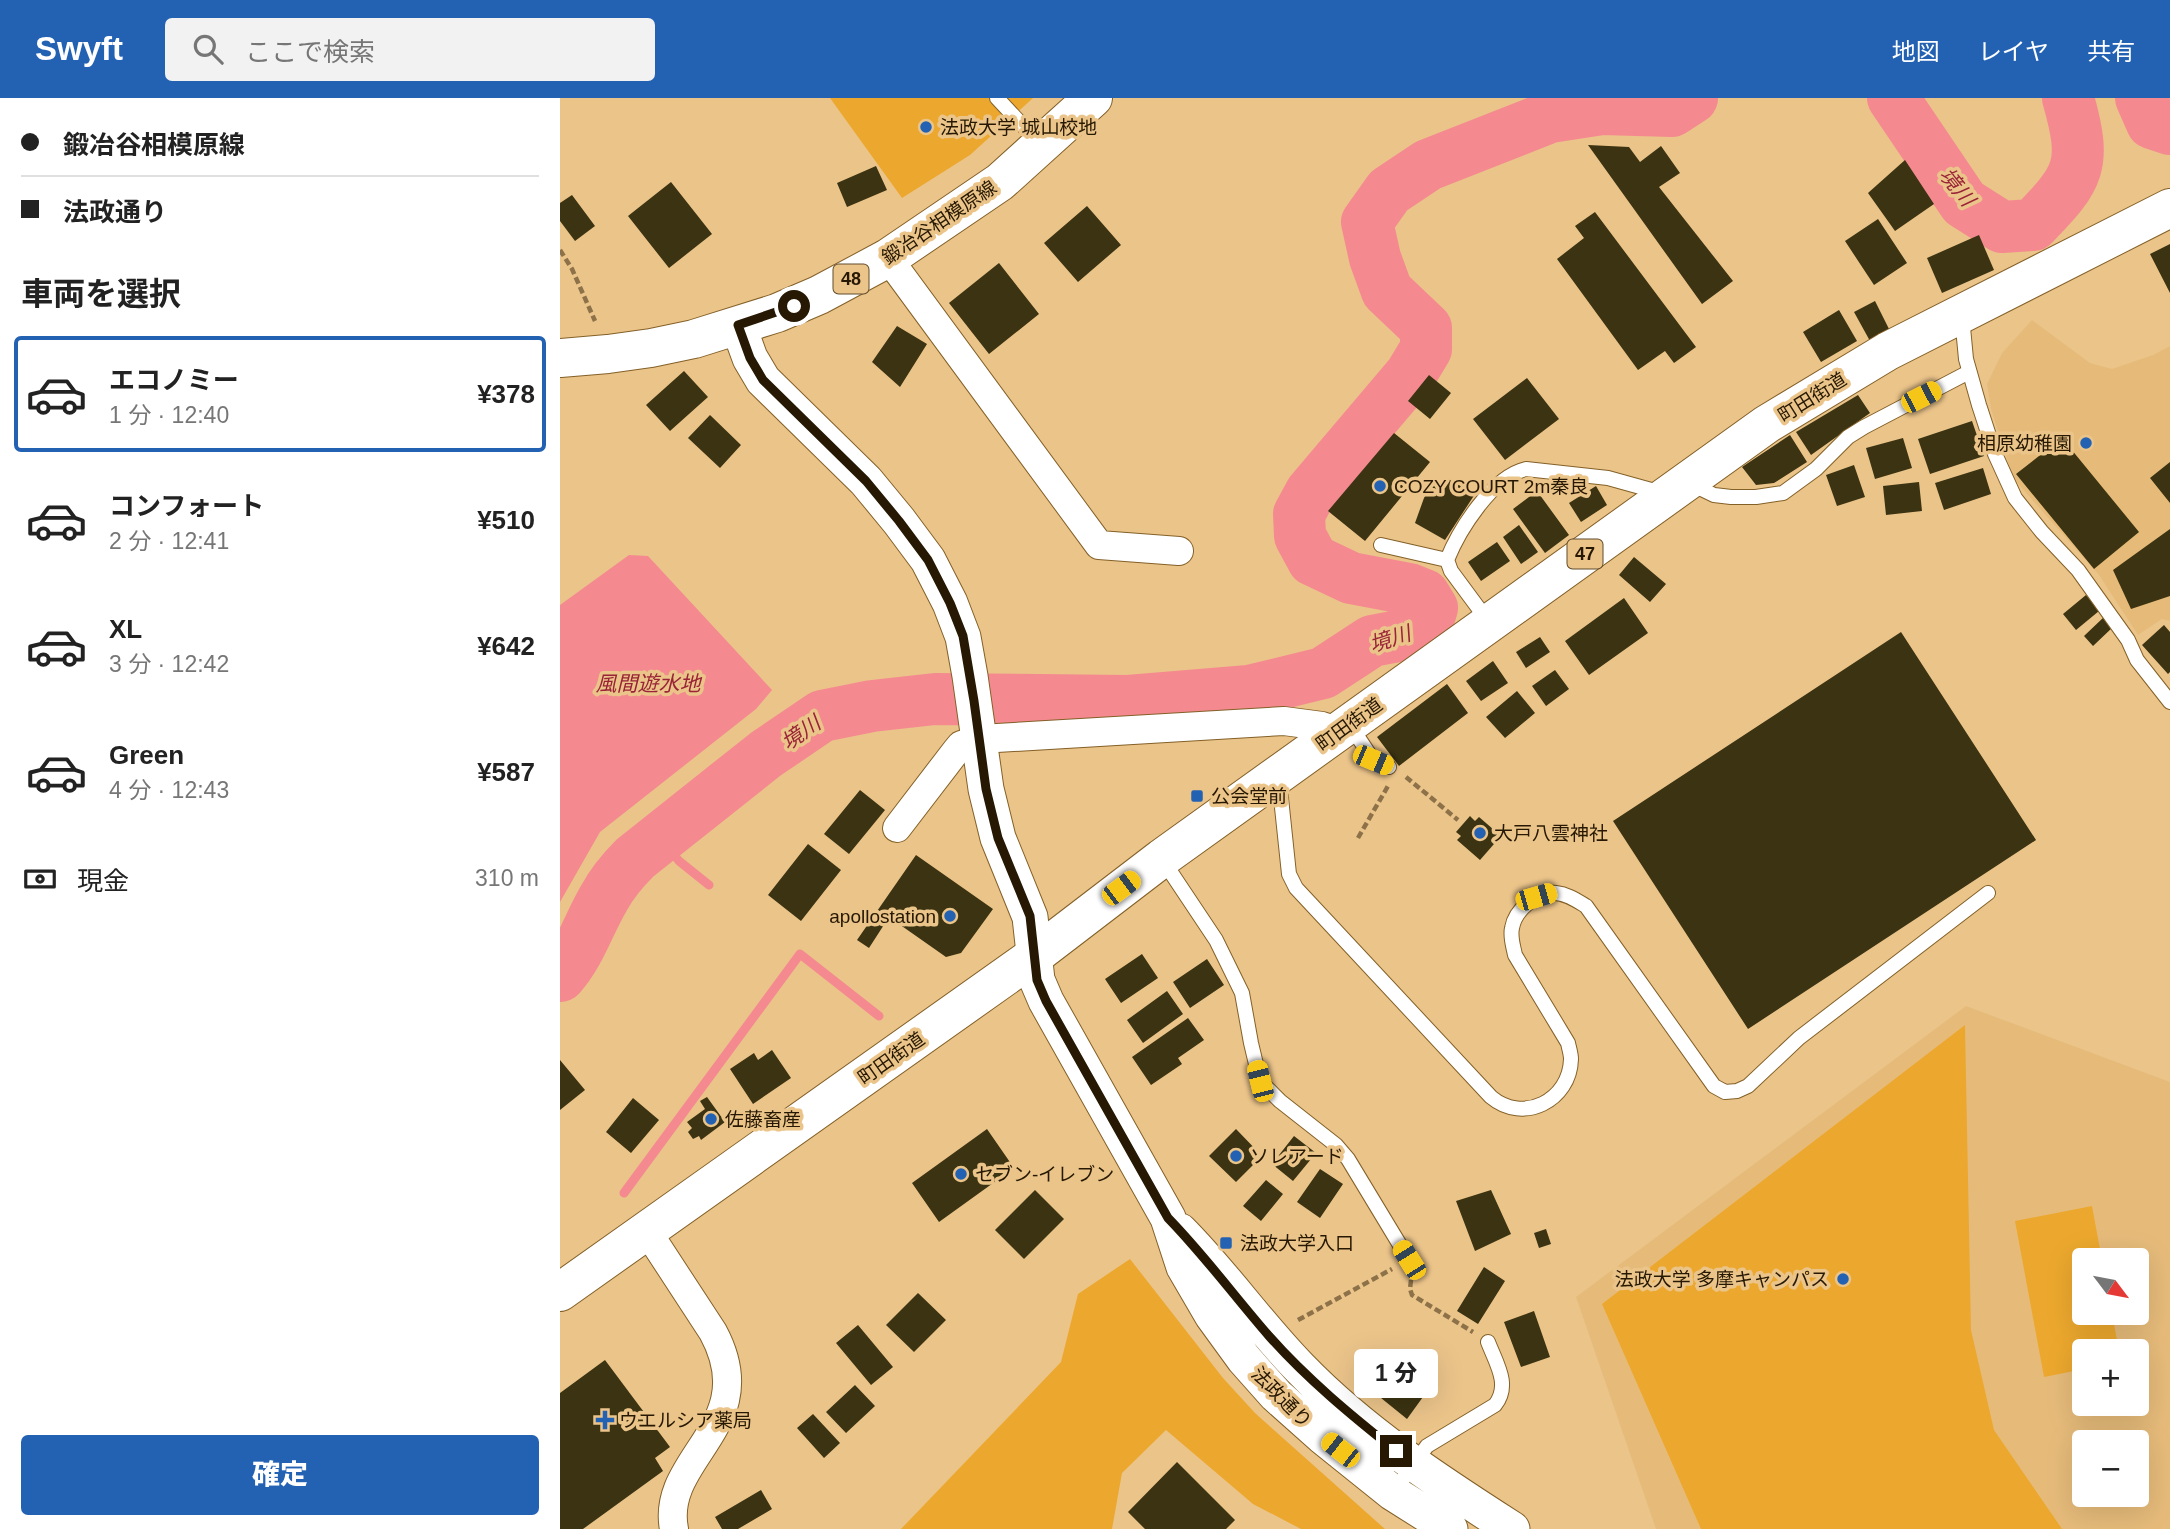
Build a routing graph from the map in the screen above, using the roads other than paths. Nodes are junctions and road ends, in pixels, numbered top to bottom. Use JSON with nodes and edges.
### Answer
{"nodes":[{"id":1,"x":997,"y":98,"type":"edge"},
{"id":2,"x":1093,"y":98,"type":"edge"},
{"id":3,"x":1041,"y":146,"type":"junction"},
{"id":4,"x":2170,"y":208,"type":"edge"},
{"id":5,"x":888,"y":258,"type":"junction"},
{"id":6,"x":1962,"y":312,"type":"junction"},
{"id":7,"x":738,"y":325,"type":"junction"},
{"id":8,"x":560,"y":358,"type":"edge"},
{"id":9,"x":1969,"y":372,"type":"junction"},
{"id":10,"x":1676,"y":488,"type":"junction"},
{"id":11,"x":1381,"y":545,"type":"dead end"},
{"id":12,"x":1179,"y":551,"type":"dead end"},
{"id":13,"x":1447,"y":561,"type":"junction"},
{"id":14,"x":1489,"y":622,"type":"junction"},
{"id":15,"x":2170,"y":702,"type":"edge"},
{"id":16,"x":1344,"y":727,"type":"junction"},
{"id":17,"x":979,"y":732,"type":"junction"},
{"id":18,"x":1389,"y":767,"type":"dead end"},
{"id":19,"x":1279,"y":774,"type":"junction"},
{"id":20,"x":897,"y":828,"type":"dead end"},
{"id":21,"x":1162,"y":858,"type":"junction"},
{"id":22,"x":1989,"y":893,"type":"dead end"},
{"id":23,"x":1034,"y":956,"type":"junction"},
{"id":24,"x":1168,"y":1218,"type":"junction"},
{"id":25,"x":647,"y":1231,"type":"junction"},
{"id":26,"x":1409,"y":1260,"type":"road end"},
{"id":27,"x":560,"y":1292,"type":"edge"},
{"id":28,"x":1488,"y":1342,"type":"road end"},
{"id":29,"x":1413,"y":1465,"type":"junction"},
{"id":30,"x":1393,"y":1493,"type":"junction"},
{"id":31,"x":1466,"y":1518,"type":"edge"},
{"id":32,"x":674,"y":1529,"type":"edge"},
{"id":33,"x":1513,"y":1529,"type":"edge"}],
"edges":[{"from":1,"to":3,"type":"lane"},
{"from":2,"to":3,"type":"main road","name":"鍛冶谷相模原線","number":"48"},
{"from":3,"to":5,"type":"main road","name":"鍛冶谷相模原線","number":"48"},
{"from":4,"to":6,"type":"main road","name":"町田街道","number":"47"},
{"from":5,"to":7,"type":"main road","name":"鍛冶谷相模原線","number":"48"},
{"from":5,"to":12,"type":"street"},
{"from":6,"to":9,"type":"lane"},
{"from":6,"to":10,"type":"main road","name":"町田街道","number":"47"},
{"from":7,"to":8,"type":"main road","name":"鍛冶谷相模原線","number":"48"},
{"from":7,"to":17,"type":"street","name":"法政通り"},
{"from":9,"to":10,"type":"lane"},
{"from":9,"to":15,"type":"lane"},
{"from":10,"to":13,"type":"lane"},
{"from":10,"to":14,"type":"main road","name":"町田街道","number":"47"},
{"from":11,"to":13,"type":"lane"},
{"from":13,"to":14,"type":"lane"},
{"from":14,"to":16,"type":"main road","name":"町田街道","number":"47"},
{"from":16,"to":17,"type":"street"},
{"from":16,"to":18,"type":"lane"},
{"from":16,"to":19,"type":"main road","name":"町田街道","number":"47"},
{"from":17,"to":20,"type":"street"},
{"from":17,"to":23,"type":"street","name":"法政通り"},
{"from":19,"to":21,"type":"main road","name":"町田街道","number":"47"},
{"from":19,"to":22,"type":"lane"},
{"from":21,"to":23,"type":"main road","name":"町田街道","number":"47"},
{"from":21,"to":26,"type":"lane"},
{"from":23,"to":24,"type":"street","name":"法政通り"},
{"from":23,"to":25,"type":"main road","name":"町田街道","number":"47"},
{"from":24,"to":29,"type":"street","name":"法政通り"},
{"from":24,"to":30,"type":"street","name":"法政通り"},
{"from":25,"to":27,"type":"main road","name":"町田街道","number":"47"},
{"from":25,"to":32,"type":"street"},
{"from":28,"to":29,"type":"lane"},
{"from":29,"to":30,"type":"lane"},
{"from":29,"to":31,"type":"street","name":"法政通り"},
{"from":30,"to":31,"type":"street","name":"法政通り"},
{"from":31,"to":33,"type":"street","name":"法政通り"}]}
